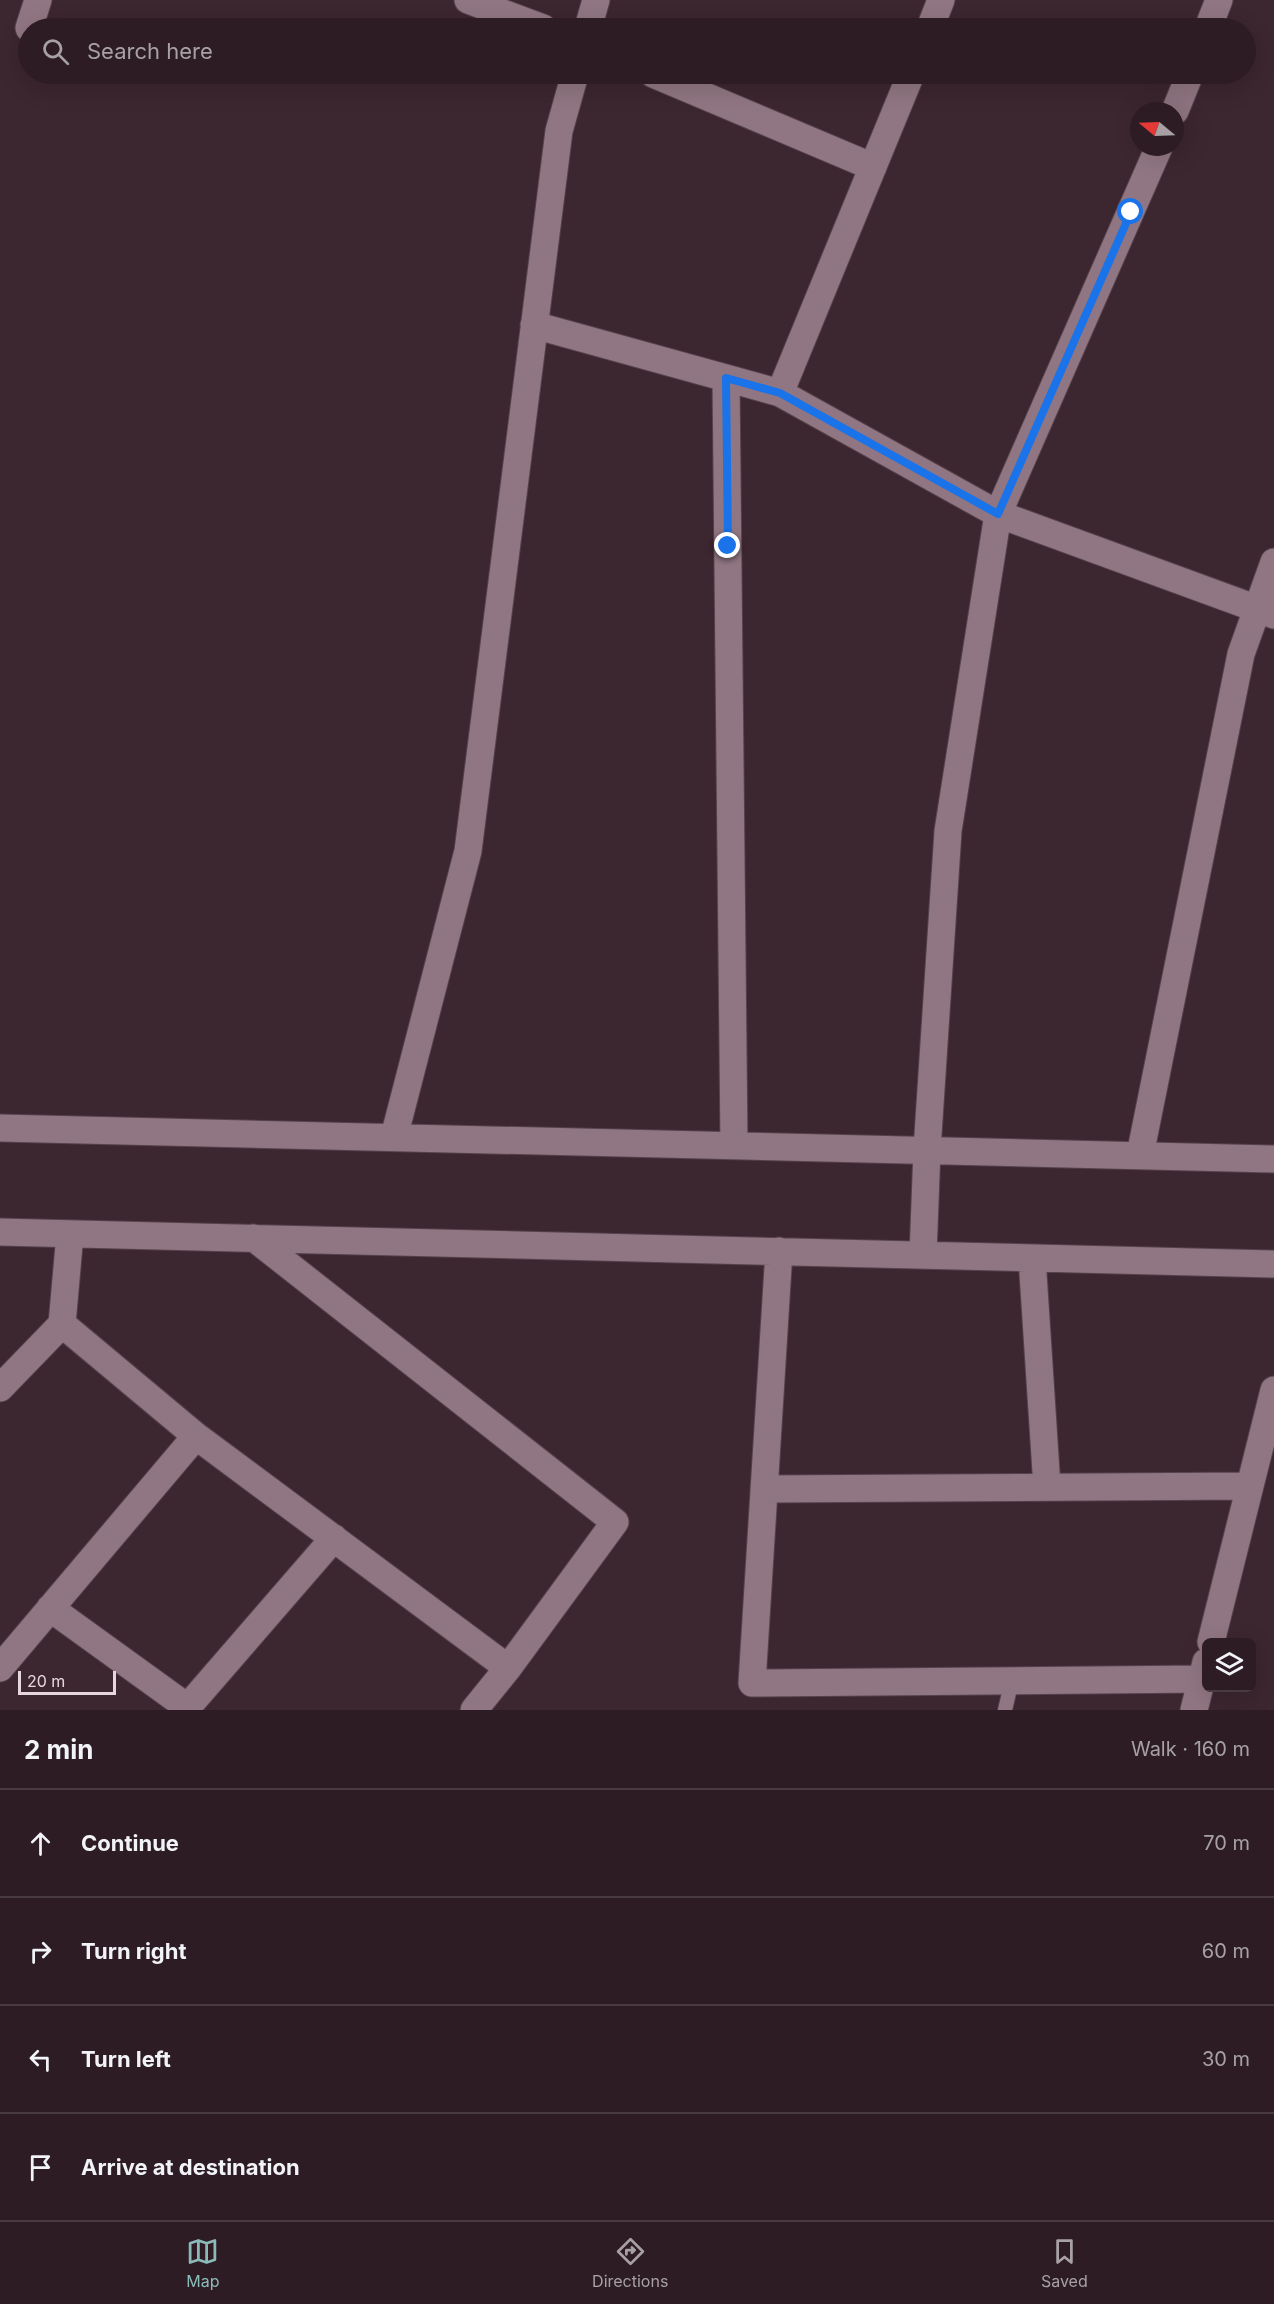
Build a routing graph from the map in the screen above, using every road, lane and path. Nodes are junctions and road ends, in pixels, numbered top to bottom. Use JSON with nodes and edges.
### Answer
{"nodes":[{"id":1,"x":38,"y":0,"type":"edge"},
{"id":2,"x":468,"y":0,"type":"edge"},
{"id":3,"x":596,"y":0,"type":"edge"},
{"id":4,"x":941,"y":0,"type":"edge"},
{"id":5,"x":1220,"y":0,"type":"edge"},
{"id":6,"x":32,"y":18,"type":"edge"},
{"id":7,"x":516,"y":18,"type":"edge"},
{"id":8,"x":591,"y":18,"type":"edge"},
{"id":9,"x":934,"y":18,"type":"edge"},
{"id":10,"x":1212,"y":18,"type":"edge"},
{"id":11,"x":572,"y":84,"type":"edge"},
{"id":12,"x":677,"y":84,"type":"edge"},
{"id":13,"x":907,"y":84,"type":"edge"},
{"id":14,"x":1186,"y":84,"type":"edge"},
{"id":15,"x":1179,"y":102,"type":"edge"},
{"id":16,"x":1155,"y":156,"type":"edge"},
{"id":17,"x":873,"y":167,"type":"junction"},
{"id":18,"x":534,"y":325,"type":"junction"},
{"id":19,"x":726,"y":378,"type":"junction"},
{"id":20,"x":780,"y":393,"type":"junction"},
{"id":21,"x":998,"y":514,"type":"junction"},
{"id":22,"x":1274,"y":562,"type":"edge"},
{"id":23,"x":1266,"y":611,"type":"edge"},
{"id":24,"x":0,"y":1128,"type":"edge"},
{"id":25,"x":394,"y":1137,"type":"junction"},
{"id":26,"x":734,"y":1146,"type":"junction"},
{"id":27,"x":927,"y":1150,"type":"junction"},
{"id":28,"x":1140,"y":1155,"type":"junction"},
{"id":29,"x":1274,"y":1159,"type":"edge"},
{"id":30,"x":0,"y":1232,"type":"edge"},
{"id":31,"x":70,"y":1233,"type":"junction"},
{"id":32,"x":254,"y":1238,"type":"junction"},
{"id":33,"x":778,"y":1251,"type":"junction"},
{"id":34,"x":923,"y":1255,"type":"junction"},
{"id":35,"x":1032,"y":1258,"type":"junction"},
{"id":36,"x":1274,"y":1264,"type":"edge"},
{"id":37,"x":62,"y":1324,"type":"junction"},
{"id":38,"x":0,"y":1388,"type":"edge"},
{"id":39,"x":1274,"y":1390,"type":"edge"},
{"id":40,"x":196,"y":1436,"type":"junction"},
{"id":41,"x":1250,"y":1486,"type":"junction"},
{"id":42,"x":1047,"y":1487,"type":"junction"},
{"id":43,"x":764,"y":1489,"type":"junction"},
{"id":44,"x":334,"y":1538,"type":"junction"},
{"id":45,"x":50,"y":1608,"type":"junction"},
{"id":46,"x":1212,"y":1638,"type":"edge"},
{"id":47,"x":0,"y":1668,"type":"edge"},
{"id":48,"x":508,"y":1668,"type":"junction"},
{"id":49,"x":1202,"y":1669,"type":"edge"},
{"id":50,"x":1202,"y":1677,"type":"edge"},
{"id":51,"x":1012,"y":1680,"type":"junction"},
{"id":52,"x":186,"y":1709,"type":"edge"},
{"id":53,"x":474,"y":1710,"type":"edge"},
{"id":54,"x":1005,"y":1710,"type":"edge"},
{"id":55,"x":1194,"y":1710,"type":"edge"}],
"edges":[{"from":1,"to":6,"type":"street"},
{"from":2,"to":7,"type":"street"},
{"from":3,"to":8,"type":"street"},
{"from":4,"to":9,"type":"street"},
{"from":5,"to":10,"type":"street"},
{"from":11,"to":18,"type":"street"},
{"from":12,"to":17,"type":"street"},
{"from":13,"to":17,"type":"street"},
{"from":14,"to":15,"type":"street"},
{"from":16,"to":21,"type":"street"},
{"from":17,"to":20,"type":"street"},
{"from":18,"to":19,"type":"street"},
{"from":18,"to":25,"type":"street"},
{"from":19,"to":20,"type":"street"},
{"from":19,"to":26,"type":"street"},
{"from":20,"to":21,"type":"street"},
{"from":21,"to":23,"type":"street"},
{"from":21,"to":27,"type":"street"},
{"from":22,"to":23,"type":"street"},
{"from":23,"to":28,"type":"street"},
{"from":24,"to":25,"type":"street"},
{"from":25,"to":26,"type":"street"},
{"from":26,"to":27,"type":"street"},
{"from":27,"to":28,"type":"street"},
{"from":27,"to":34,"type":"street"},
{"from":28,"to":29,"type":"street"},
{"from":30,"to":31,"type":"street"},
{"from":31,"to":32,"type":"street"},
{"from":31,"to":37,"type":"street"},
{"from":32,"to":33,"type":"street"},
{"from":32,"to":48,"type":"street"},
{"from":33,"to":34,"type":"street"},
{"from":33,"to":43,"type":"street"},
{"from":34,"to":35,"type":"street"},
{"from":35,"to":36,"type":"street"},
{"from":35,"to":42,"type":"street"},
{"from":37,"to":38,"type":"street"},
{"from":37,"to":40,"type":"street"},
{"from":39,"to":41,"type":"street"},
{"from":40,"to":44,"type":"street"},
{"from":40,"to":45,"type":"street"},
{"from":41,"to":42,"type":"street"},
{"from":41,"to":46,"type":"street"},
{"from":42,"to":43,"type":"street"},
{"from":43,"to":51,"type":"street"},
{"from":44,"to":48,"type":"street"},
{"from":44,"to":52,"type":"street"},
{"from":45,"to":47,"type":"street"},
{"from":45,"to":52,"type":"street"},
{"from":48,"to":53,"type":"street"},
{"from":49,"to":51,"type":"street"},
{"from":50,"to":55,"type":"street"},
{"from":51,"to":54,"type":"lane"}]}
